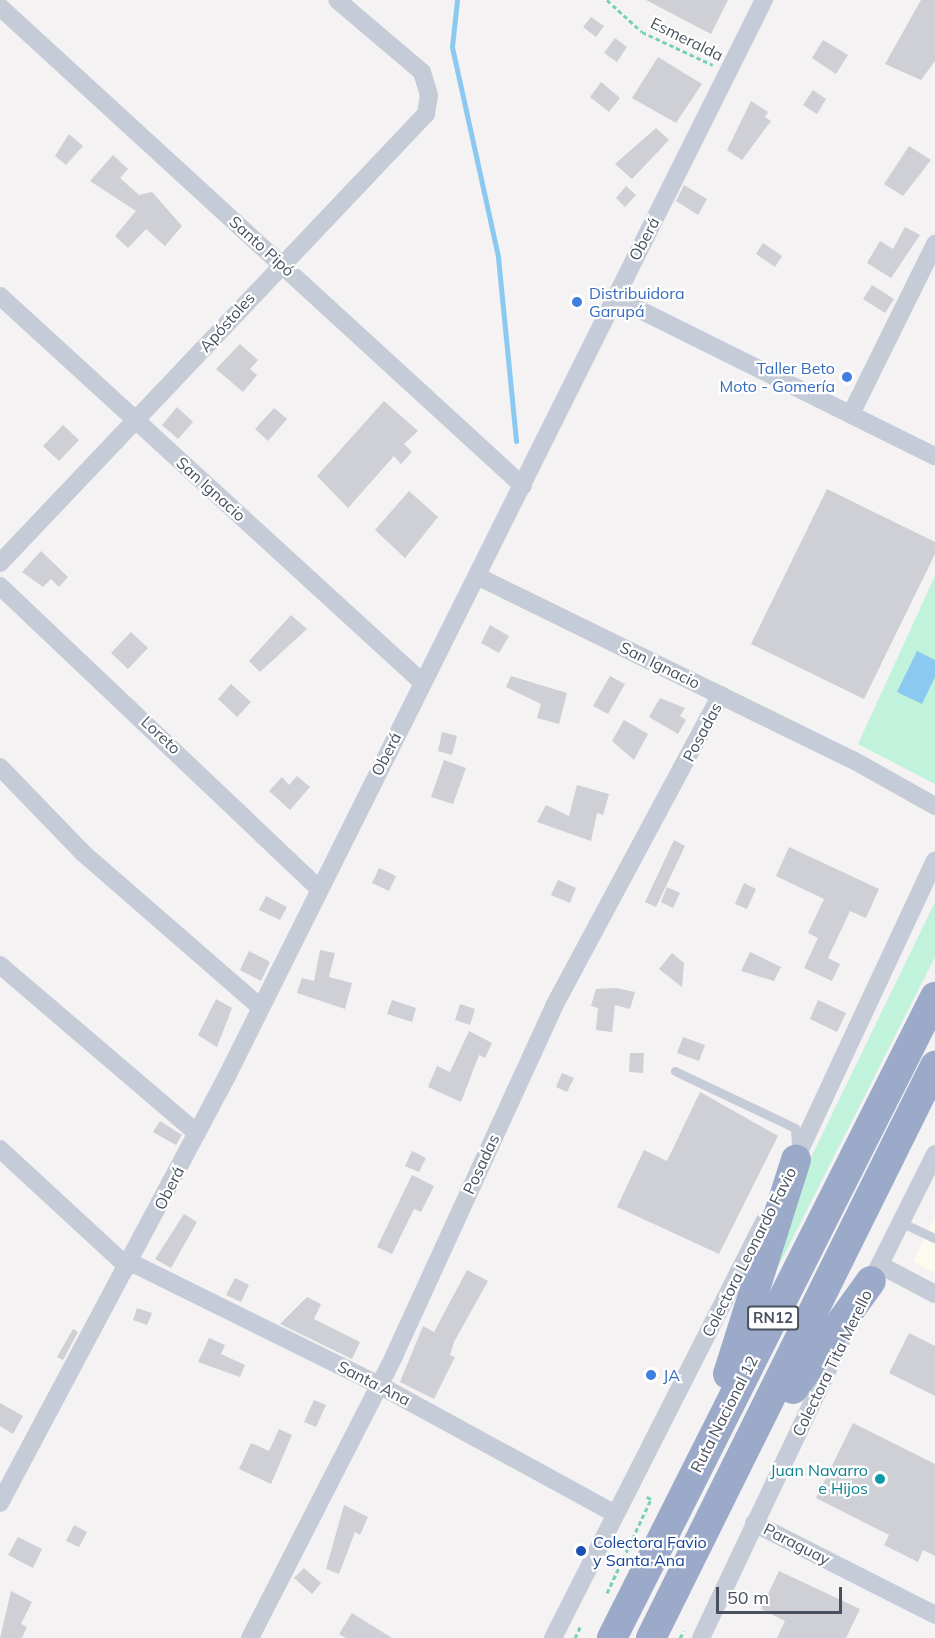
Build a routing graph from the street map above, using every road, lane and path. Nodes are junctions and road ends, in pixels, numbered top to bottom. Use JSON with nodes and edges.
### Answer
{"nodes":[{"id":1,"x":337,"y":0,"type":"edge"},
{"id":2,"x":607,"y":0,"type":"edge"},
{"id":3,"x":764,"y":0,"type":"edge"},
{"id":4,"x":0,"y":7,"type":"edge"},
{"id":5,"x":731,"y":73,"type":"junction"},
{"id":6,"x":935,"y":243,"type":"edge"},
{"id":7,"x":280,"y":263,"type":"junction"},
{"id":8,"x":0,"y":296,"type":"edge"},
{"id":9,"x":614,"y":297,"type":"junction"},
{"id":10,"x":851,"y":414,"type":"junction"},
{"id":11,"x":137,"y":421,"type":"junction"},
{"id":12,"x":935,"y":456,"type":"edge"},
{"id":13,"x":523,"y":486,"type":"junction"},
{"id":14,"x":0,"y":563,"type":"edge"},
{"id":15,"x":479,"y":577,"type":"junction"},
{"id":16,"x":0,"y":586,"type":"edge"},
{"id":17,"x":422,"y":682,"type":"junction"},
{"id":18,"x":721,"y":695,"type":"junction"},
{"id":19,"x":0,"y":767,"type":"edge"},
{"id":20,"x":935,"y":806,"type":"edge"},
{"id":21,"x":935,"y":861,"type":"edge"},
{"id":22,"x":318,"y":888,"type":"junction"},
{"id":23,"x":0,"y":965,"type":"edge"},
{"id":24,"x":935,"y":998,"type":"edge"},
{"id":25,"x":260,"y":1007,"type":"junction"},
{"id":26,"x":935,"y":1066,"type":"edge"},
{"id":27,"x":675,"y":1071,"type":"dead end"},
{"id":28,"x":197,"y":1133,"type":"junction"},
{"id":29,"x":0,"y":1149,"type":"edge"},
{"id":30,"x":935,"y":1154,"type":"edge"},
{"id":31,"x":796,"y":1160,"type":"junction"},
{"id":32,"x":900,"y":1222,"type":"junction"},
{"id":33,"x":935,"y":1238,"type":"edge"},
{"id":34,"x":129,"y":1265,"type":"junction"},
{"id":35,"x":875,"y":1273,"type":"junction"},
{"id":36,"x":935,"y":1294,"type":"edge"},
{"id":37,"x":379,"y":1385,"type":"junction"},
{"id":38,"x":702,"y":1457,"type":"junction"},
{"id":39,"x":745,"y":1458,"type":"junction"},
{"id":40,"x":0,"y":1503,"type":"edge"},
{"id":41,"x":614,"y":1513,"type":"junction"},
{"id":42,"x":754,"y":1522,"type":"junction"},
{"id":43,"x":615,"y":1557,"type":"dead end"},
{"id":44,"x":602,"y":1604,"type":"dead end"},
{"id":45,"x":935,"y":1615,"type":"edge"},
{"id":46,"x":585,"y":1618,"type":"dead end"},
{"id":47,"x":250,"y":1638,"type":"edge"},
{"id":48,"x":553,"y":1638,"type":"edge"},
{"id":49,"x":574,"y":1638,"type":"edge"},
{"id":50,"x":612,"y":1638,"type":"edge"},
{"id":51,"x":651,"y":1638,"type":"edge"},
{"id":52,"x":701,"y":1638,"type":"edge"}],
"edges":[{"from":1,"to":7,"type":"street","name":"Apóstoles"},
{"from":2,"to":5,"type":"path","name":"Esmeralda"},
{"from":3,"to":5,"type":"street","name":"Oberá"},
{"from":4,"to":7,"type":"street","name":"Santo Pipó"},
{"from":5,"to":9,"type":"street","name":"Oberá"},
{"from":6,"to":10,"type":"street"},
{"from":7,"to":11,"type":"street","name":"Apóstoles"},
{"from":7,"to":13,"type":"street","name":"Santo Pipó"},
{"from":8,"to":11,"type":"street","name":"San Ignacio"},
{"from":9,"to":10,"type":"street"},
{"from":9,"to":13,"type":"street","name":"Oberá"},
{"from":10,"to":12,"type":"street"},
{"from":11,"to":14,"type":"street","name":"Apóstoles"},
{"from":11,"to":17,"type":"street","name":"San Ignacio"},
{"from":13,"to":15,"type":"street","name":"Oberá"},
{"from":15,"to":17,"type":"street","name":"Oberá"},
{"from":15,"to":18,"type":"street","name":"San Ignacio"},
{"from":16,"to":22,"type":"street","name":"Loreto"},
{"from":17,"to":22,"type":"street","name":"Oberá"},
{"from":18,"to":20,"type":"street","name":"San Ignacio"},
{"from":18,"to":37,"type":"street","name":"Posadas"},
{"from":19,"to":25,"type":"street"},
{"from":21,"to":31,"type":"street","name":"Colectora Leonardo Favio"},
{"from":22,"to":25,"type":"street","name":"Oberá"},
{"from":23,"to":28,"type":"street"},
{"from":24,"to":38,"type":"highway","name":"Ruta Nacional 12","number":"RN12"},
{"from":25,"to":28,"type":"street","name":"Oberá"},
{"from":26,"to":39,"type":"highway","number":"RN12"},
{"from":27,"to":31,"type":"lane"},
{"from":28,"to":34,"type":"street","name":"Oberá"},
{"from":29,"to":34,"type":"street","name":"Santa Ana"},
{"from":30,"to":32,"type":"street","name":"Colectora Tita Merello"},
{"from":31,"to":38,"type":"highway"},
{"from":31,"to":41,"type":"street","name":"Colectora Leonardo Favio"},
{"from":32,"to":33,"type":"lane"},
{"from":32,"to":35,"type":"street","name":"Colectora Tita Merello"},
{"from":34,"to":37,"type":"street","name":"Santa Ana"},
{"from":34,"to":40,"type":"street","name":"Oberá"},
{"from":35,"to":36,"type":"street"},
{"from":35,"to":39,"type":"highway"},
{"from":35,"to":42,"type":"street","name":"Colectora Tita Merello"},
{"from":37,"to":41,"type":"street","name":"Santa Ana"},
{"from":37,"to":47,"type":"street","name":"Posadas"},
{"from":38,"to":50,"type":"highway","name":"Ruta Nacional 12","number":"RN12"},
{"from":39,"to":51,"type":"highway","number":"RN12"},
{"from":41,"to":48,"type":"street","name":"Colectora Leonardo Favio"},
{"from":42,"to":45,"type":"street","name":"Paraguay"},
{"from":42,"to":52,"type":"street","name":"Colectora Tita Merello"},
{"from":43,"to":44,"type":"path"},
{"from":46,"to":49,"type":"path"}]}
